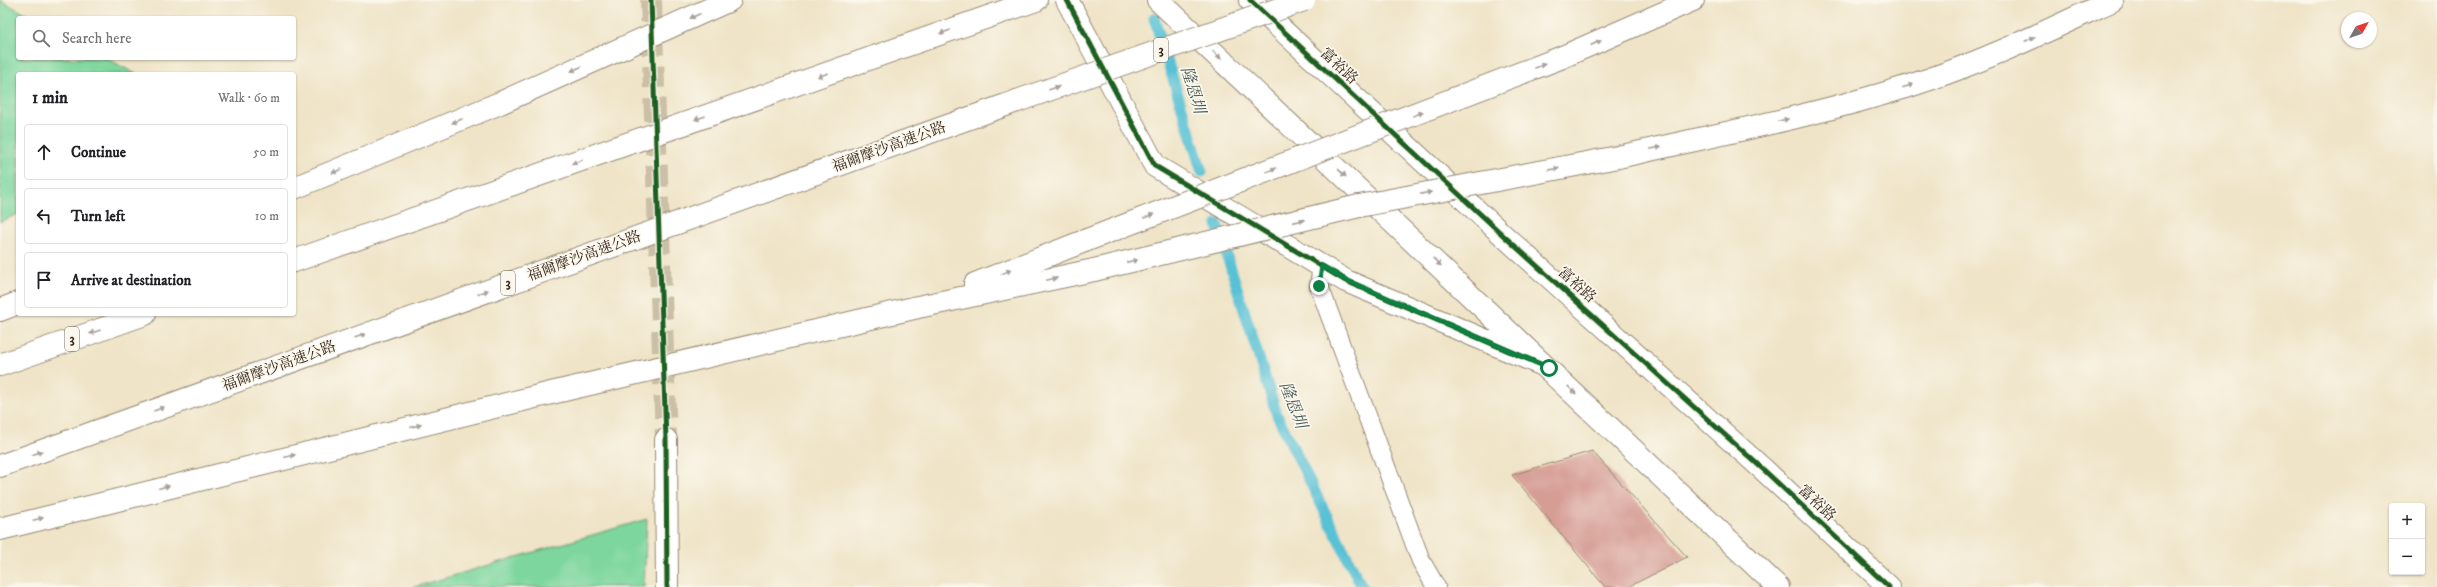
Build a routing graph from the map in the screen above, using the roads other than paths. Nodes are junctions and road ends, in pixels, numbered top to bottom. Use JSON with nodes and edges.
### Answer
{"nodes":[{"id":1,"x":730,"y":0,"type":"edge"},
{"id":2,"x":1036,"y":0,"type":"edge"},
{"id":3,"x":1068,"y":0,"type":"edge"},
{"id":4,"x":1158,"y":0,"type":"edge"},
{"id":5,"x":1250,"y":0,"type":"edge"},
{"id":6,"x":1304,"y":0,"type":"edge"},
{"id":7,"x":1693,"y":0,"type":"edge"},
{"id":8,"x":2113,"y":0,"type":"edge"},
{"id":9,"x":296,"y":187,"type":"edge"},
{"id":10,"x":296,"y":260,"type":"edge"},
{"id":11,"x":1322,"y":266,"type":"junction"},
{"id":12,"x":16,"y":304,"type":"edge"},
{"id":13,"x":918,"y":307,"type":"junction"},
{"id":14,"x":0,"y":310,"type":"edge"},
{"id":15,"x":139,"y":316,"type":"edge"},
{"id":16,"x":0,"y":365,"type":"edge"},
{"id":17,"x":1549,"y":368,"type":"junction"},
{"id":18,"x":666,"y":440,"type":"tunnel mouth"},
{"id":19,"x":0,"y":466,"type":"edge"},
{"id":20,"x":0,"y":528,"type":"edge"},
{"id":21,"x":667,"y":587,"type":"edge"},
{"id":22,"x":1436,"y":587,"type":"edge"},
{"id":23,"x":1778,"y":587,"type":"edge"},
{"id":24,"x":1889,"y":587,"type":"edge"}],
"edges":[{"from":1,"to":9,"type":"main road","one_way":true},
{"from":2,"to":10,"type":"main road","one_way":true},
{"from":3,"to":11,"type":"main road"},
{"from":4,"to":17,"type":"main road","one_way":true},
{"from":5,"to":24,"type":"main road","name":"富裕路"},
{"from":19,"to":6,"type":"main road","name":"福爾摩沙高速公路","number":"3","one_way":true,"bridge":true},
{"from":13,"to":7,"type":"main road","one_way":true,"bridge":true},
{"from":13,"to":8,"type":"main road","one_way":true,"bridge":true},
{"from":11,"to":17,"type":"main road"},
{"from":11,"to":22,"type":"lane"},
{"from":12,"to":14,"type":"main road"},
{"from":20,"to":13,"type":"main road","one_way":true},
{"from":15,"to":16,"type":"main road","number":"3","one_way":true},
{"from":17,"to":23,"type":"main road","one_way":true},
{"from":18,"to":21,"type":"main road"}]}
